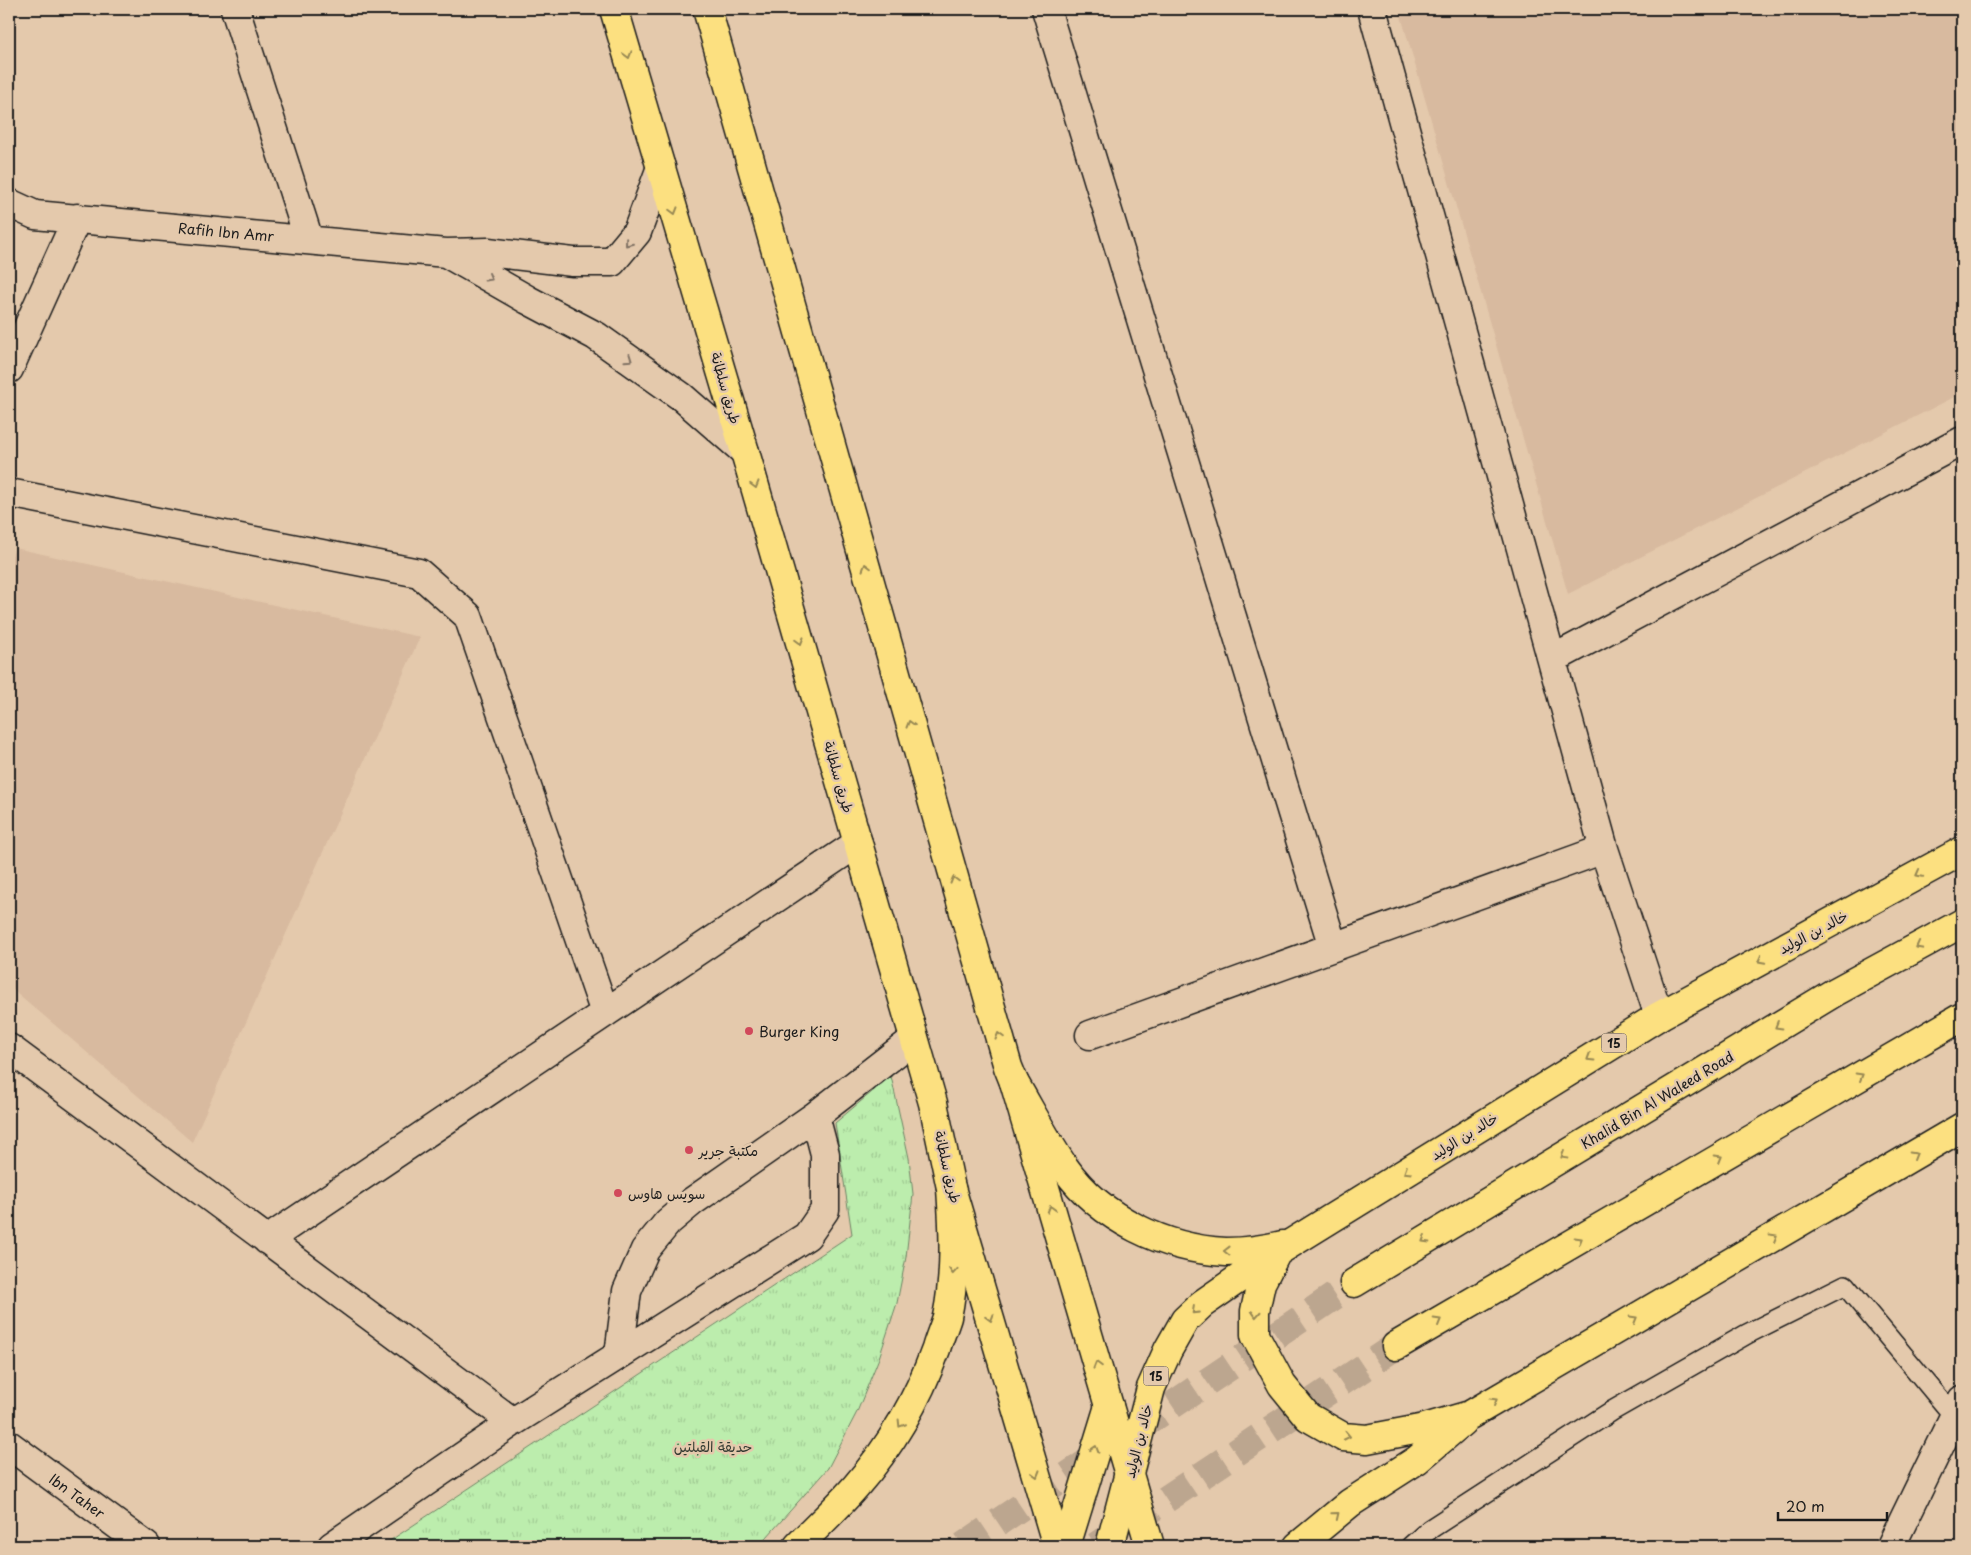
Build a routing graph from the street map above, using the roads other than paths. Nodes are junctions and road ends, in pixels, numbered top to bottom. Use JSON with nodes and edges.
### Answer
{"nodes":[{"id":1,"x":235,"y":9,"type":"edge"},
{"id":2,"x":614,"y":9,"type":"edge"},
{"id":3,"x":707,"y":9,"type":"edge"},
{"id":4,"x":1046,"y":9,"type":"edge"},
{"id":5,"x":1372,"y":9,"type":"edge"},
{"id":6,"x":661,"y":167,"type":"junction"},
{"id":7,"x":9,"y":203,"type":"edge"},
{"id":8,"x":77,"y":218,"type":"junction"},
{"id":9,"x":309,"y":240,"type":"junction"},
{"id":10,"x":446,"y":253,"type":"junction"},
{"id":11,"x":9,"y":369,"type":"edge"},
{"id":12,"x":1962,"y":441,"type":"edge"},
{"id":13,"x":745,"y":452,"type":"junction"},
{"id":14,"x":9,"y":494,"type":"edge"},
{"id":15,"x":1553,"y":659,"type":"junction"},
{"id":16,"x":858,"y":843,"type":"junction"},
{"id":17,"x":1604,"y":849,"type":"junction"},
{"id":18,"x":1962,"y":851,"type":"edge"},
{"id":19,"x":1962,"y":923,"type":"edge"},
{"id":20,"x":1333,"y":947,"type":"junction"},
{"id":21,"x":605,"y":1013,"type":"junction"},
{"id":22,"x":1659,"y":1016,"type":"junction"},
{"id":23,"x":1962,"y":1017,"type":"edge"},
{"id":24,"x":1090,"y":1035,"type":"dead end"},
{"id":25,"x":914,"y":1039,"type":"junction"},
{"id":26,"x":9,"y":1048,"type":"edge"},
{"id":27,"x":1014,"y":1082,"type":"junction"},
{"id":28,"x":815,"y":1116,"type":"junction"},
{"id":29,"x":1962,"y":1127,"type":"edge"},
{"id":30,"x":951,"y":1188,"type":"junction"},
{"id":31,"x":267,"y":1240,"type":"junction"},
{"id":32,"x":1284,"y":1248,"type":"junction"},
{"id":33,"x":1354,"y":1282,"type":"tunnel mouth"},
{"id":34,"x":1396,"y":1346,"type":"tunnel mouth"},
{"id":35,"x":618,"y":1355,"type":"junction"},
{"id":36,"x":1108,"y":1406,"type":"junction"},
{"id":37,"x":1958,"y":1408,"type":"edge"},
{"id":38,"x":1460,"y":1418,"type":"junction"},
{"id":39,"x":513,"y":1422,"type":"junction"},
{"id":40,"x":9,"y":1445,"type":"edge"},
{"id":41,"x":1129,"y":1476,"type":"junction"},
{"id":42,"x":146,"y":1546,"type":"edge"},
{"id":43,"x":332,"y":1546,"type":"edge"},
{"id":44,"x":798,"y":1546,"type":"edge"},
{"id":45,"x":1057,"y":1546,"type":"edge"},
{"id":46,"x":1066,"y":1546,"type":"edge"},
{"id":47,"x":1110,"y":1546,"type":"edge"},
{"id":48,"x":1150,"y":1546,"type":"edge"},
{"id":49,"x":1298,"y":1546,"type":"edge"},
{"id":50,"x":1411,"y":1546,"type":"edge"},
{"id":51,"x":1891,"y":1546,"type":"edge"}],
"edges":[{"from":1,"to":9,"type":"street"},
{"from":2,"to":6,"type":"main road","name":"طريق سلطانة","one_way":true},
{"from":27,"to":3,"type":"main road","one_way":true},
{"from":4,"to":20,"type":"street"},
{"from":5,"to":15,"type":"street"},
{"from":6,"to":10,"type":"street","name":"Rafih Ibn Amr","one_way":true},
{"from":6,"to":13,"type":"main road","name":"طريق سلطانة","one_way":true},
{"from":7,"to":8,"type":"street","name":"Rafih Ibn Amr"},
{"from":8,"to":9,"type":"street","name":"Rafih Ibn Amr"},
{"from":8,"to":11,"type":"street"},
{"from":9,"to":10,"type":"street","name":"Rafih Ibn Amr"},
{"from":10,"to":13,"type":"street","one_way":true},
{"from":12,"to":15,"type":"street"},
{"from":13,"to":16,"type":"main road","name":"طريق سلطانة","one_way":true},
{"from":14,"to":21,"type":"street"},
{"from":15,"to":17,"type":"street"},
{"from":16,"to":21,"type":"street"},
{"from":16,"to":25,"type":"main road","name":"طريق سلطانة"},
{"from":17,"to":20,"type":"street"},
{"from":17,"to":22,"type":"street"},
{"from":18,"to":22,"type":"main road","name":"خالد بن الوليد","number":"15","one_way":true},
{"from":19,"to":33,"type":"main road","name":"Khalid Bin Al Waleed Road","one_way":true},
{"from":20,"to":24,"type":"street"},
{"from":21,"to":31,"type":"street"},
{"from":22,"to":32,"type":"main road","name":"خالد بن الوليد","number":"15","one_way":true},
{"from":34,"to":23,"type":"main road","one_way":true},
{"from":25,"to":28,"type":"street"},
{"from":25,"to":30,"type":"main road","name":"طريق سلطانة"},
{"from":26,"to":31,"type":"street"},
{"from":32,"to":27,"type":"main road","one_way":true},
{"from":36,"to":27,"type":"main road","one_way":true},
{"from":28,"to":35,"type":"street"},
{"from":28,"to":35,"type":"street"},
{"from":38,"to":29,"type":"main road","one_way":true},
{"from":30,"to":44,"type":"main road","one_way":true},
{"from":30,"to":45,"type":"main road","name":"طريق سلطانة","one_way":true},
{"from":31,"to":39,"type":"street"},
{"from":32,"to":38,"type":"main road","one_way":true},
{"from":32,"to":41,"type":"main road","name":"خالد بن الوليد","number":"15","one_way":true},
{"from":35,"to":39,"type":"street"},
{"from":36,"to":41,"type":"main road"},
{"from":46,"to":36,"type":"main road","one_way":true},
{"from":37,"to":50,"type":"lane"},
{"from":37,"to":51,"type":"street"},
{"from":49,"to":38,"type":"main road","one_way":true},
{"from":39,"to":43,"type":"street"},
{"from":40,"to":42,"type":"street","name":"Ibn Taher"},
{"from":41,"to":47,"type":"main road","name":"خالد بن الوليد","number":"15"},
{"from":41,"to":48,"type":"main road"}]}
